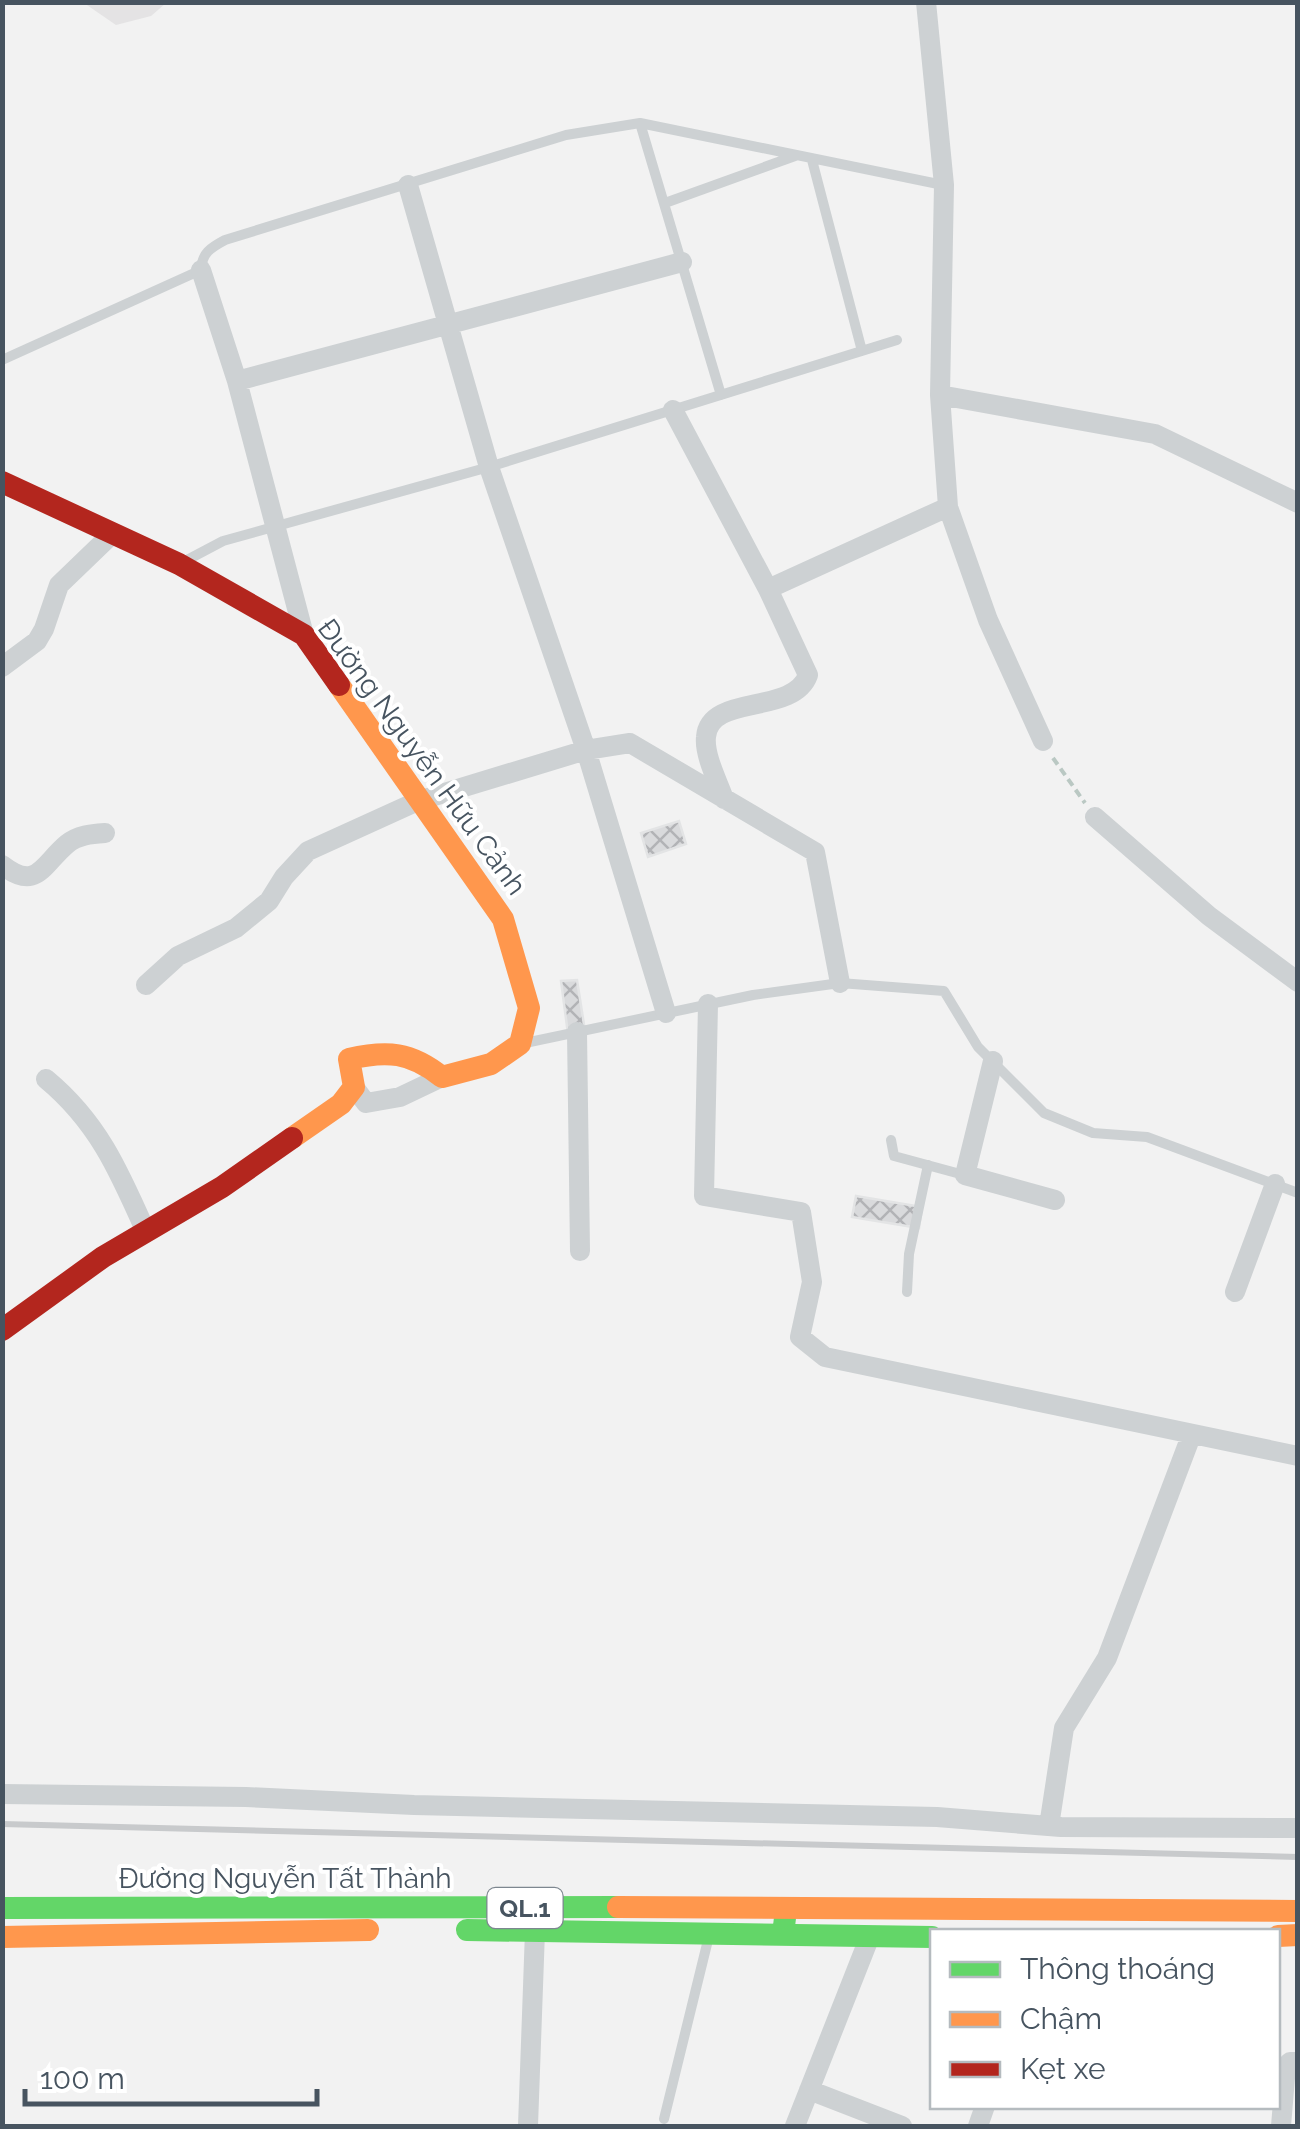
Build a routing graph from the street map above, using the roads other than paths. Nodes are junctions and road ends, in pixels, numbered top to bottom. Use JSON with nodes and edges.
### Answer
{"nodes":[{"id":1,"x":926,"y":2,"type":"edge"},
{"id":2,"x":640,"y":123,"type":"junction"},
{"id":3,"x":796,"y":156,"type":"junction"},
{"id":4,"x":812,"y":160,"type":"junction"},
{"id":5,"x":408,"y":185,"type":"junction"},
{"id":6,"x":944,"y":185,"type":"junction"},
{"id":7,"x":665,"y":202,"type":"junction"},
{"id":8,"x":682,"y":262,"type":"junction"},
{"id":9,"x":200,"y":270,"type":"junction"},
{"id":10,"x":446,"y":324,"type":"junction"},
{"id":11,"x":897,"y":340,"type":"dead end"},
{"id":12,"x":862,"y":352,"type":"junction"},
{"id":13,"x":2,"y":360,"type":"edge"},
{"id":14,"x":237,"y":381,"type":"junction"},
{"id":15,"x":720,"y":395,"type":"junction"},
{"id":16,"x":940,"y":396,"type":"junction"},
{"id":17,"x":673,"y":410,"type":"junction"},
{"id":18,"x":488,"y":467,"type":"junction"},
{"id":19,"x":2,"y":482,"type":"edge"},
{"id":20,"x":1298,"y":502,"type":"edge"},
{"id":21,"x":948,"y":507,"type":"junction"},
{"id":22,"x":276,"y":526,"type":"junction"},
{"id":23,"x":113,"y":533,"type":"junction"},
{"id":24,"x":179,"y":564,"type":"junction"},
{"id":25,"x":768,"y":589,"type":"junction"},
{"id":26,"x":304,"y":635,"type":"junction"},
{"id":27,"x":2,"y":666,"type":"edge"},
{"id":28,"x":1043,"y":741,"type":"road end"},
{"id":29,"x":586,"y":750,"type":"junction"},
{"id":30,"x":724,"y":798,"type":"junction"},
{"id":31,"x":418,"y":801,"type":"junction"},
{"id":32,"x":1095,"y":817,"type":"road end"},
{"id":33,"x":105,"y":834,"type":"dead end"},
{"id":34,"x":2,"y":865,"type":"edge"},
{"id":35,"x":840,"y":982,"type":"junction"},
{"id":36,"x":1298,"y":982,"type":"edge"},
{"id":37,"x":146,"y":985,"type":"dead end"},
{"id":38,"x":708,"y":1004,"type":"junction"},
{"id":39,"x":666,"y":1013,"type":"junction"},
{"id":40,"x":577,"y":1032,"type":"junction"},
{"id":41,"x":520,"y":1044,"type":"junction"},
{"id":42,"x":992,"y":1061,"type":"junction"},
{"id":43,"x":442,"y":1076,"type":"junction"},
{"id":44,"x":46,"y":1079,"type":"dead end"},
{"id":45,"x":354,"y":1087,"type":"junction"},
{"id":46,"x":891,"y":1140,"type":"dead end"},
{"id":47,"x":928,"y":1165,"type":"junction"},
{"id":48,"x":965,"y":1176,"type":"junction"},
{"id":49,"x":1275,"y":1184,"type":"junction"},
{"id":50,"x":1298,"y":1193,"type":"edge"},
{"id":51,"x":1055,"y":1200,"type":"dead end"},
{"id":52,"x":146,"y":1232,"type":"junction"},
{"id":53,"x":580,"y":1251,"type":"dead end"},
{"id":54,"x":906,"y":1292,"type":"dead end"},
{"id":55,"x":1235,"y":1292,"type":"dead end"},
{"id":56,"x":2,"y":1330,"type":"edge"},
{"id":57,"x":1191,"y":1436,"type":"junction"},
{"id":58,"x":1298,"y":1456,"type":"edge"},
{"id":59,"x":2,"y":1794,"type":"edge"},
{"id":60,"x":1048,"y":1826,"type":"junction"},
{"id":61,"x":1298,"y":1828,"type":"edge"},
{"id":62,"x":2,"y":1908,"type":"edge"},
{"id":63,"x":786,"y":1908,"type":"junction"},
{"id":64,"x":1298,"y":1911,"type":"edge"},
{"id":65,"x":536,"y":1919,"type":"junction"},
{"id":66,"x":709,"y":1934,"type":"junction"},
{"id":67,"x":783,"y":1935,"type":"junction"},
{"id":68,"x":870,"y":1936,"type":"junction"},
{"id":69,"x":930,"y":1936,"type":"edge"},
{"id":70,"x":2,"y":1937,"type":"edge"},
{"id":71,"x":1298,"y":2062,"type":"edge"},
{"id":72,"x":809,"y":2090,"type":"junction"},
{"id":73,"x":664,"y":2119,"type":"dead end"},
{"id":74,"x":528,"y":2126,"type":"edge"},
{"id":75,"x":794,"y":2126,"type":"edge"},
{"id":76,"x":902,"y":2126,"type":"edge"},
{"id":77,"x":1281,"y":2126,"type":"edge"}],
"edges":[{"from":1,"to":6,"type":"street"},
{"from":2,"to":3,"type":"lane"},
{"from":2,"to":5,"type":"lane"},
{"from":2,"to":7,"type":"lane"},
{"from":3,"to":4,"type":"lane"},
{"from":3,"to":7,"type":"lane"},
{"from":4,"to":6,"type":"lane"},
{"from":4,"to":12,"type":"lane"},
{"from":5,"to":9,"type":"lane"},
{"from":5,"to":10,"type":"street"},
{"from":6,"to":16,"type":"street"},
{"from":7,"to":8,"type":"lane"},
{"from":8,"to":10,"type":"street"},
{"from":8,"to":15,"type":"lane"},
{"from":9,"to":13,"type":"lane"},
{"from":9,"to":14,"type":"street"},
{"from":10,"to":14,"type":"street"},
{"from":10,"to":18,"type":"street"},
{"from":11,"to":12,"type":"lane"},
{"from":12,"to":15,"type":"lane"},
{"from":14,"to":22,"type":"street"},
{"from":15,"to":17,"type":"lane"},
{"from":16,"to":20,"type":"street"},
{"from":16,"to":21,"type":"street"},
{"from":17,"to":18,"type":"lane"},
{"from":17,"to":25,"type":"street"},
{"from":18,"to":22,"type":"lane"},
{"from":18,"to":29,"type":"street"},
{"from":19,"to":23,"type":"main road","name":"Đường Nguyễn Hữu Cảnh"},
{"from":21,"to":25,"type":"street"},
{"from":21,"to":28,"type":"street"},
{"from":22,"to":24,"type":"lane"},
{"from":22,"to":26,"type":"street"},
{"from":23,"to":24,"type":"main road","name":"Đường Nguyễn Hữu Cảnh"},
{"from":23,"to":27,"type":"street"},
{"from":24,"to":26,"type":"main road","name":"Đường Nguyễn Hữu Cảnh"},
{"from":25,"to":30,"type":"street"},
{"from":26,"to":31,"type":"main road","name":"Đường Nguyễn Hữu Cảnh"},
{"from":29,"to":30,"type":"street"},
{"from":29,"to":31,"type":"street"},
{"from":29,"to":39,"type":"street"},
{"from":30,"to":35,"type":"street"},
{"from":31,"to":37,"type":"street"},
{"from":31,"to":41,"type":"main road","name":"Đường Nguyễn Hữu Cảnh"},
{"from":32,"to":36,"type":"street"},
{"from":33,"to":34,"type":"street"},
{"from":35,"to":38,"type":"lane"},
{"from":35,"to":42,"type":"lane"},
{"from":38,"to":39,"type":"lane"},
{"from":38,"to":57,"type":"street"},
{"from":39,"to":40,"type":"lane"},
{"from":40,"to":41,"type":"lane"},
{"from":40,"to":53,"type":"street"},
{"from":41,"to":43,"type":"main road"},
{"from":42,"to":48,"type":"street"},
{"from":42,"to":49,"type":"lane"},
{"from":43,"to":45,"type":"street"},
{"from":43,"to":45,"type":"main road"},
{"from":44,"to":52,"type":"street"},
{"from":45,"to":52,"type":"main road"},
{"from":46,"to":47,"type":"lane"},
{"from":47,"to":48,"type":"lane"},
{"from":47,"to":54,"type":"lane"},
{"from":48,"to":51,"type":"street"},
{"from":49,"to":50,"type":"lane"},
{"from":49,"to":55,"type":"street"},
{"from":52,"to":56,"type":"main road"},
{"from":57,"to":58,"type":"street"},
{"from":57,"to":60,"type":"street"},
{"from":59,"to":60,"type":"street"},
{"from":60,"to":61,"type":"street"},
{"from":62,"to":65,"type":"main road","name":"Đường Nguyễn Tất Thành","number":"QL.1"},
{"from":63,"to":64,"type":"main road","name":"Đường Nguyễn Tất Thành","number":"QL.1"},
{"from":63,"to":65,"type":"main road","name":"Đường Nguyễn Tất Thành","number":"QL.1"},
{"from":63,"to":67,"type":"main road"},
{"from":65,"to":66,"type":"main road","name":"Đường Nguyễn Tất Thành","number":"QL.1"},
{"from":65,"to":70,"type":"main road","name":"Đường Nguyễn Tất Thành","number":"QL.1"},
{"from":65,"to":74,"type":"street"},
{"from":66,"to":67,"type":"main road","name":"Đường Nguyễn Tất Thành","number":"QL.1"},
{"from":66,"to":73,"type":"lane"},
{"from":67,"to":68,"type":"main road","name":"Đường Nguyễn Tất Thành","number":"QL.1"},
{"from":68,"to":69,"type":"main road","name":"Đường Nguyễn Tất Thành","number":"QL.1"},
{"from":68,"to":72,"type":"street"},
{"from":71,"to":77,"type":"street"},
{"from":72,"to":75,"type":"street"},
{"from":72,"to":76,"type":"street"}]}
